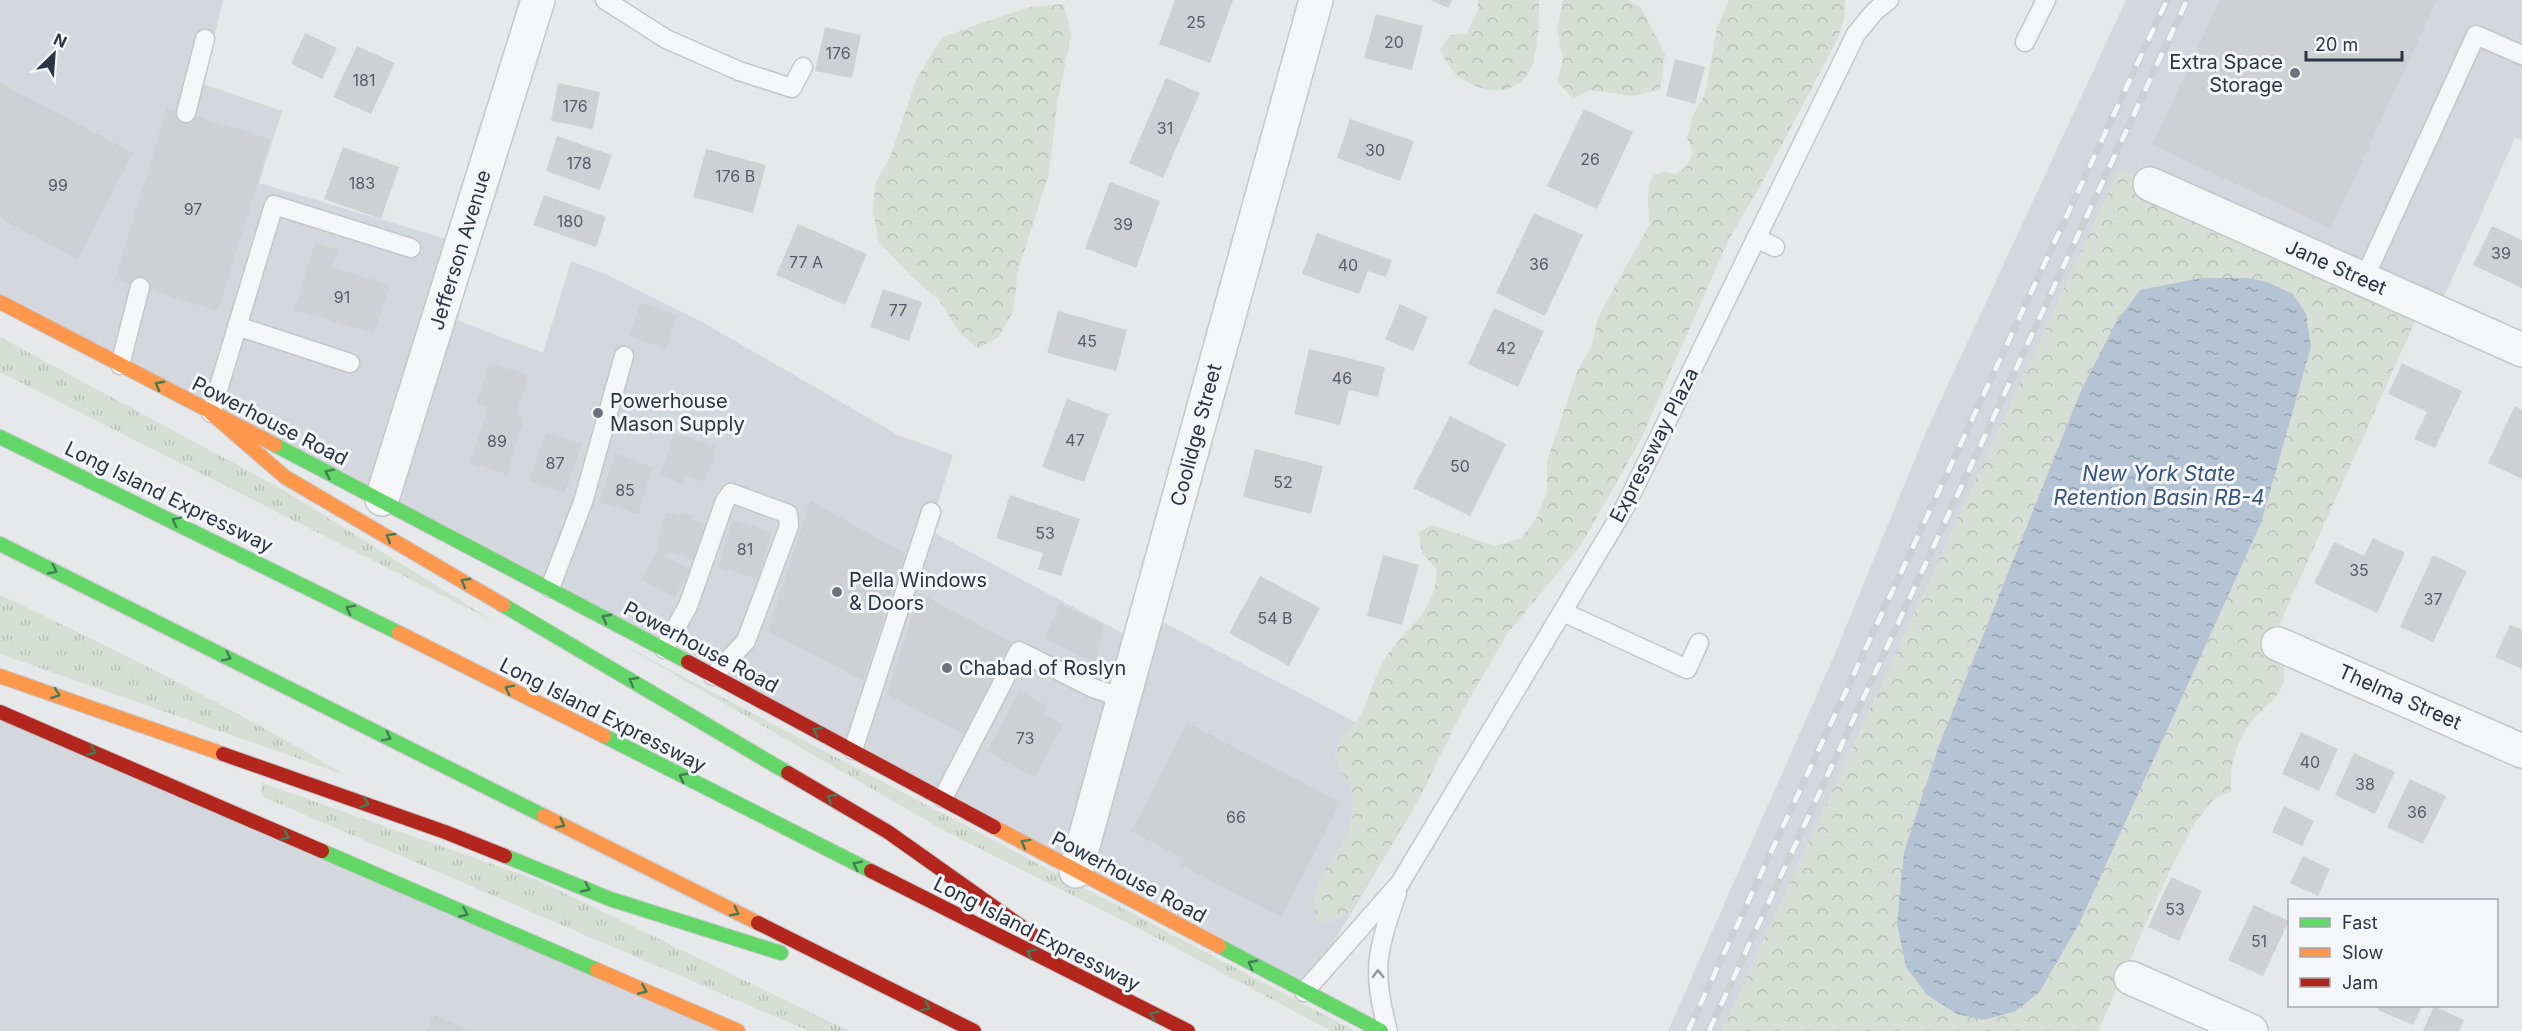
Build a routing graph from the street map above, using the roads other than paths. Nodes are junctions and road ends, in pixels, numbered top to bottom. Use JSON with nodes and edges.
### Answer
{"nodes":[{"id":1,"x":538,"y":0,"type":"edge"},
{"id":2,"x":605,"y":0,"type":"edge"},
{"id":3,"x":1316,"y":0,"type":"edge"},
{"id":4,"x":1889,"y":0,"type":"edge"},
{"id":5,"x":2046,"y":0,"type":"edge"},
{"id":6,"x":205,"y":39,"type":"dead end"},
{"id":7,"x":2025,"y":42,"type":"dead end"},
{"id":8,"x":2522,"y":55,"type":"edge"},
{"id":9,"x":803,"y":67,"type":"dead end"},
{"id":10,"x":186,"y":113,"type":"dead end"},
{"id":11,"x":2150,"y":184,"type":"dead end"},
{"id":12,"x":1756,"y":238,"type":"junction"},
{"id":13,"x":1775,"y":246,"type":"dead end"},
{"id":14,"x":411,"y":248,"type":"dead end"},
{"id":15,"x":2364,"y":279,"type":"junction"},
{"id":16,"x":140,"y":287,"type":"dead end"},
{"id":17,"x":0,"y":302,"type":"edge"},
{"id":18,"x":237,"y":326,"type":"junction"},
{"id":19,"x":2522,"y":350,"type":"edge"},
{"id":20,"x":624,"y":356,"type":"dead end"},
{"id":21,"x":350,"y":363,"type":"dead end"},
{"id":22,"x":120,"y":365,"type":"junction"},
{"id":23,"x":211,"y":413,"type":"junction"},
{"id":24,"x":0,"y":437,"type":"edge"},
{"id":25,"x":382,"y":499,"type":"junction"},
{"id":26,"x":931,"y":512,"type":"dead end"},
{"id":27,"x":0,"y":544,"type":"edge"},
{"id":28,"x":550,"y":588,"type":"junction"},
{"id":29,"x":1563,"y":612,"type":"junction"},
{"id":30,"x":1699,"y":643,"type":"dead end"},
{"id":31,"x":2278,"y":644,"type":"dead end"},
{"id":32,"x":664,"y":649,"type":"junction"},
{"id":33,"x":0,"y":676,"type":"edge"},
{"id":34,"x":713,"y":676,"type":"junction"},
{"id":35,"x":1123,"y":698,"type":"junction"},
{"id":36,"x":0,"y":712,"type":"edge"},
{"id":37,"x":853,"y":750,"type":"junction"},
{"id":38,"x":2522,"y":751,"type":"edge"},
{"id":39,"x":943,"y":798,"type":"junction"},
{"id":40,"x":1076,"y":871,"type":"junction"},
{"id":41,"x":1401,"y":883,"type":"junction"},
{"id":42,"x":2131,"y":978,"type":"dead end"},
{"id":43,"x":877,"y":984,"type":"junction"},
{"id":44,"x":1304,"y":992,"type":"junction"},
{"id":45,"x":1121,"y":998,"type":"junction"},
{"id":46,"x":738,"y":1031,"type":"edge"},
{"id":47,"x":974,"y":1031,"type":"edge"},
{"id":48,"x":1188,"y":1031,"type":"edge"},
{"id":49,"x":1381,"y":1031,"type":"edge"},
{"id":50,"x":1388,"y":1031,"type":"edge"},
{"id":51,"x":2251,"y":1031,"type":"edge"}],
"edges":[{"from":1,"to":25,"type":"street","name":"Jefferson Avenue"},
{"from":2,"to":9,"type":"lane"},
{"from":3,"to":35,"type":"street","name":"Coolidge Street"},
{"from":4,"to":12,"type":"lane","name":"Expressway Plaza"},
{"from":5,"to":7,"type":"lane"},
{"from":6,"to":10,"type":"lane"},
{"from":8,"to":15,"type":"lane"},
{"from":11,"to":15,"type":"street","name":"Jane Street"},
{"from":12,"to":13,"type":"lane"},
{"from":12,"to":29,"type":"lane","name":"Expressway Plaza"},
{"from":14,"to":18,"type":"lane"},
{"from":15,"to":19,"type":"street","name":"Jane Street"},
{"from":16,"to":22,"type":"lane"},
{"from":17,"to":22,"type":"main road","name":"Powerhouse Road"},
{"from":18,"to":21,"type":"lane"},
{"from":18,"to":23,"type":"lane"},
{"from":20,"to":28,"type":"lane"},
{"from":23,"to":22,"type":"main road","name":"Powerhouse Road","one_way":true},
{"from":25,"to":23,"type":"main road","name":"Powerhouse Road","one_way":true},
{"from":45,"to":23,"type":"main road","one_way":true},
{"from":45,"to":24,"type":"main road","name":"Long Island Expressway","one_way":true},
{"from":25,"to":28,"type":"main road","name":"Powerhouse Road"},
{"from":26,"to":37,"type":"lane"},
{"from":27,"to":43,"type":"main road","one_way":true},
{"from":32,"to":28,"type":"main road","name":"Powerhouse Road","one_way":true},
{"from":29,"to":30,"type":"lane"},
{"from":29,"to":41,"type":"lane","name":"Expressway Plaza"},
{"from":31,"to":38,"type":"street","name":"Thelma Street"},
{"from":32,"to":34,"type":"main road","name":"Powerhouse Road"},
{"from":32,"to":34,"type":"lane"},
{"from":33,"to":43,"type":"main road","one_way":true},
{"from":37,"to":34,"type":"main road","name":"Powerhouse Road","one_way":true},
{"from":35,"to":39,"type":"lane"},
{"from":35,"to":40,"type":"street","name":"Coolidge Street"},
{"from":36,"to":46,"type":"main road","one_way":true},
{"from":37,"to":39,"type":"main road","name":"Powerhouse Road"},
{"from":40,"to":39,"type":"main road","name":"Powerhouse Road","one_way":true},
{"from":44,"to":40,"type":"main road","name":"Powerhouse Road","one_way":true},
{"from":41,"to":44,"type":"lane","name":"Expressway Plaza"},
{"from":50,"to":41,"type":"lane","name":"Expressway Plaza","one_way":true},
{"from":42,"to":51,"type":"street"},
{"from":43,"to":47,"type":"main road","one_way":true},
{"from":44,"to":49,"type":"main road","name":"Powerhouse Road"},
{"from":48,"to":45,"type":"main road","name":"Long Island Expressway","one_way":true}]}
